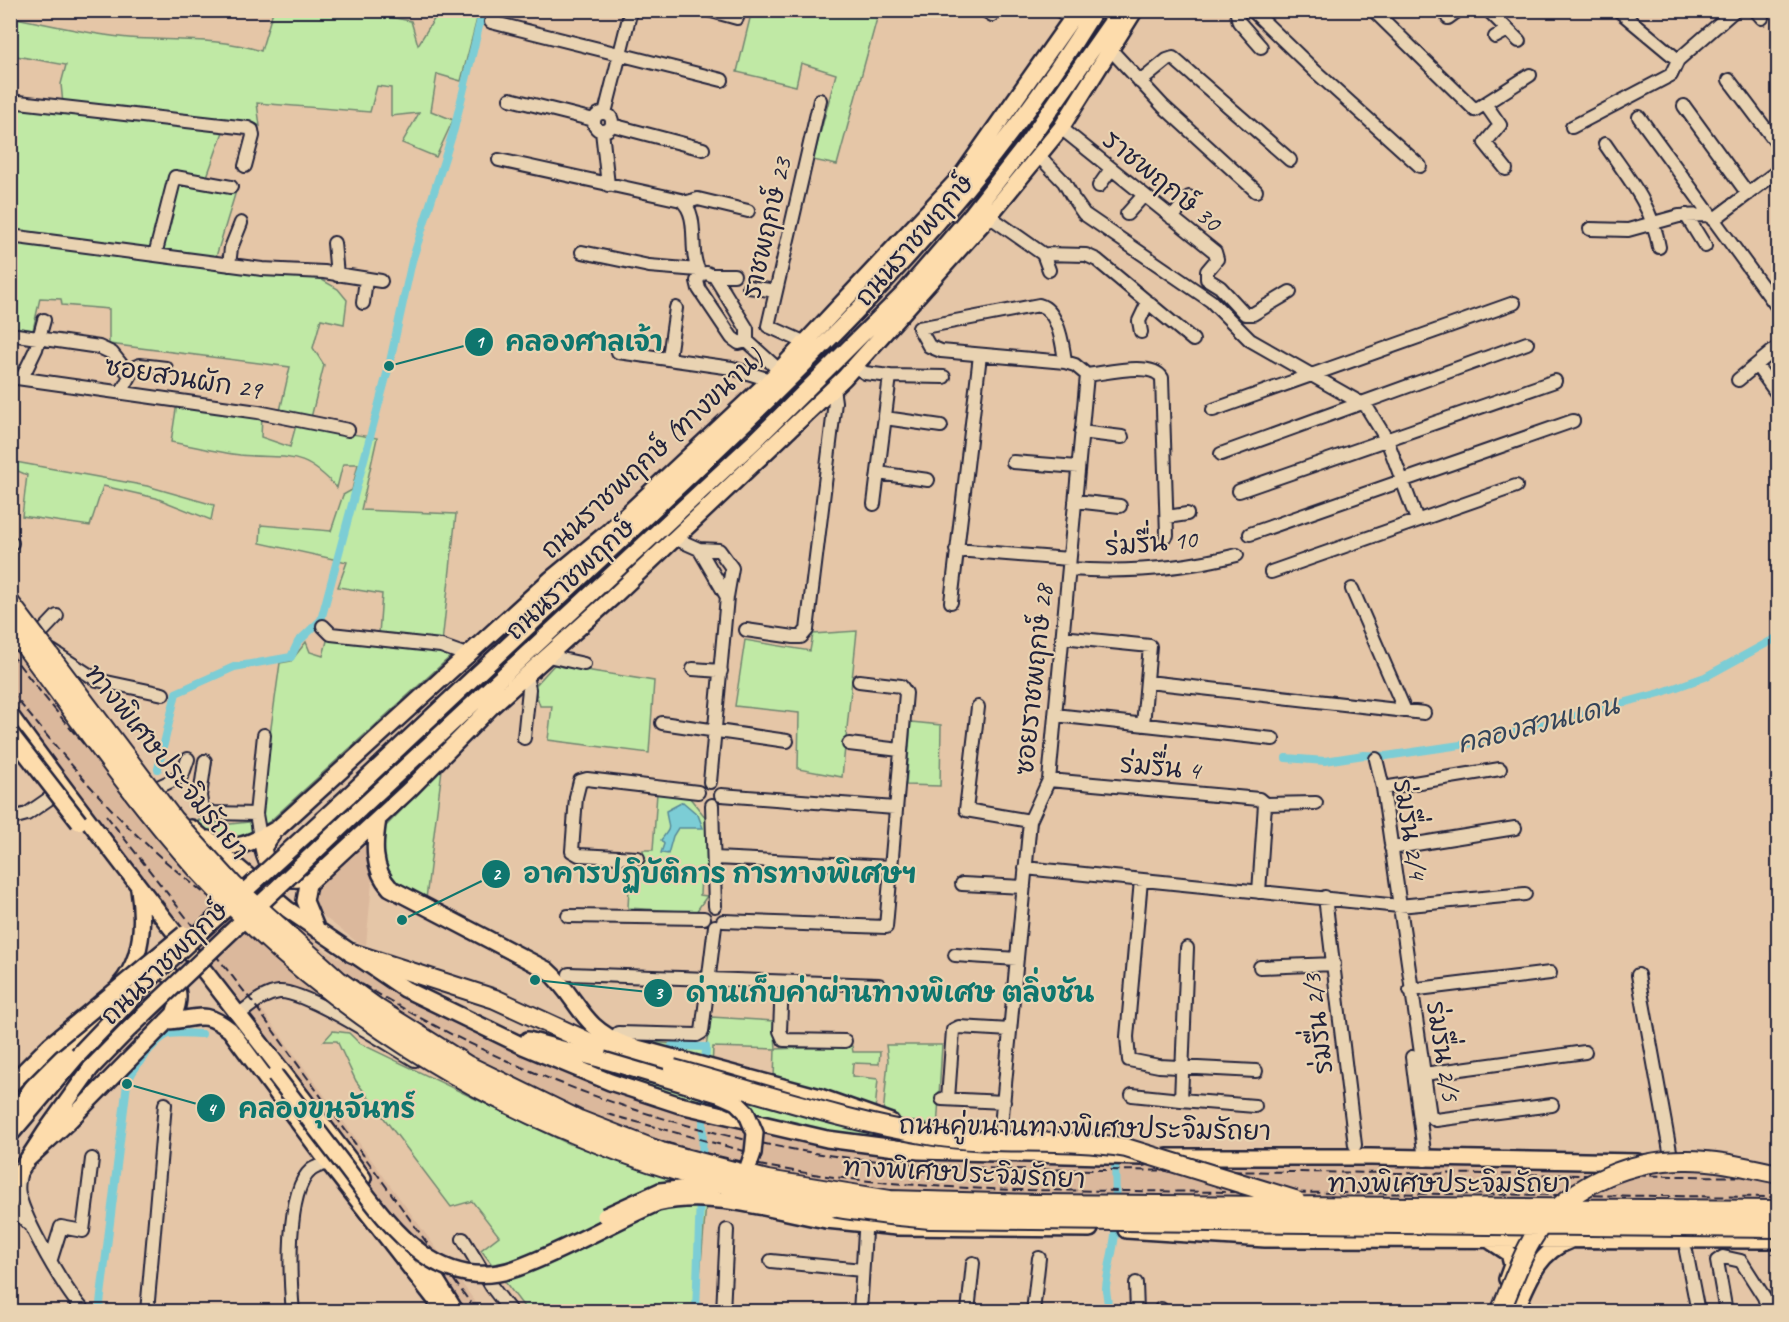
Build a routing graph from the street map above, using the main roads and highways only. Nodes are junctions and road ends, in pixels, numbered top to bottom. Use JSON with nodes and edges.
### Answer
{"nodes":[{"id":1,"x":1086,"y":10,"type":"edge"},
{"id":2,"x":1095,"y":10,"type":"edge"},
{"id":3,"x":1120,"y":10,"type":"edge"},
{"id":4,"x":1127,"y":10,"type":"edge"},
{"id":5,"x":1135,"y":10,"type":"edge"},
{"id":6,"x":1075,"y":14,"type":"edge"},
{"id":7,"x":971,"y":170,"type":"junction"},
{"id":8,"x":930,"y":269,"type":"junction"},
{"id":9,"x":902,"y":309,"type":"junction"},
{"id":10,"x":830,"y":341,"type":"junction"},
{"id":11,"x":608,"y":532,"type":"junction"},
{"id":12,"x":671,"y":541,"type":"junction"},
{"id":13,"x":602,"y":583,"type":"junction"},
{"id":14,"x":10,"y":597,"type":"edge"},
{"id":15,"x":10,"y":603,"type":"edge"},
{"id":16,"x":10,"y":627,"type":"edge"},
{"id":17,"x":460,"y":689,"type":"junction"},
{"id":18,"x":10,"y":715,"type":"edge"},
{"id":19,"x":10,"y":733,"type":"edge"},
{"id":20,"x":174,"y":810,"type":"junction"},
{"id":21,"x":378,"y":819,"type":"junction"},
{"id":22,"x":277,"y":828,"type":"junction"},
{"id":23,"x":195,"y":831,"type":"junction"},
{"id":24,"x":316,"y":874,"type":"junction"},
{"id":25,"x":136,"y":884,"type":"junction"},
{"id":26,"x":247,"y":888,"type":"junction"},
{"id":27,"x":317,"y":930,"type":"junction"},
{"id":28,"x":352,"y":952,"type":"junction"},
{"id":29,"x":127,"y":977,"type":"junction"},
{"id":30,"x":217,"y":988,"type":"junction"},
{"id":31,"x":167,"y":1021,"type":"junction"},
{"id":32,"x":220,"y":1021,"type":"junction"},
{"id":33,"x":499,"y":1035,"type":"junction"},
{"id":34,"x":258,"y":1051,"type":"junction"},
{"id":35,"x":680,"y":1065,"type":"junction"},
{"id":36,"x":10,"y":1085,"type":"edge"},
{"id":37,"x":12,"y":1117,"type":"edge"},
{"id":38,"x":10,"y":1135,"type":"edge"},
{"id":39,"x":962,"y":1153,"type":"junction"},
{"id":40,"x":1779,"y":1164,"type":"edge"},
{"id":41,"x":24,"y":1165,"type":"junction"},
{"id":42,"x":1779,"y":1174,"type":"edge"},
{"id":43,"x":10,"y":1186,"type":"edge"},
{"id":44,"x":1347,"y":1208,"type":"junction"},
{"id":45,"x":1779,"y":1210,"type":"edge"},
{"id":46,"x":1779,"y":1228,"type":"edge"},
{"id":47,"x":1485,"y":1237,"type":"junction"},
{"id":48,"x":1577,"y":1238,"type":"junction"},
{"id":49,"x":1779,"y":1240,"type":"edge"},
{"id":50,"x":565,"y":1245,"type":"junction"},
{"id":51,"x":405,"y":1252,"type":"junction"},
{"id":52,"x":1511,"y":1258,"type":"junction"},
{"id":53,"x":1541,"y":1259,"type":"junction"},
{"id":54,"x":446,"y":1311,"type":"edge"},
{"id":55,"x":456,"y":1311,"type":"edge"},
{"id":56,"x":1492,"y":1311,"type":"edge"},
{"id":57,"x":1500,"y":1311,"type":"edge"},
{"id":58,"x":1515,"y":1311,"type":"edge"}],
"edges":[{"from":1,"to":7,"type":"main road"},
{"from":2,"to":10,"type":"main road","name":"ถนนราชพฤกษ์"},
{"from":3,"to":8,"type":"main road","name":"ถนนราชพฤกษ์"},
{"from":4,"to":8,"type":"main road"},
{"from":5,"to":9,"type":"main road"},
{"from":6,"to":7,"type":"main road","name":"ถนนราชพฤกษ์ (ทางขนาน)"},
{"from":7,"to":10,"type":"main road"},
{"from":7,"to":11,"type":"main road","name":"ถนนราชพฤกษ์ (ทางขนาน)"},
{"from":8,"to":9,"type":"main road"},
{"from":8,"to":13,"type":"main road","name":"ถนนราชพฤกษ์"},
{"from":9,"to":12,"type":"main road"},
{"from":10,"to":17,"type":"main road","name":"ถนนราชพฤกษ์"},
{"from":11,"to":17,"type":"main road"},
{"from":11,"to":22,"type":"main road","name":"ถนนราชพฤกษ์ (ทางขนาน)"},
{"from":12,"to":13,"type":"main road"},
{"from":12,"to":21,"type":"main road"},
{"from":13,"to":41,"type":"main road","name":"ถนนราชพฤกษ์","bridge":true},
{"from":14,"to":20,"type":"main road","name":"ถนนคู่ขนานทางพิเศษประจิมรัถยา"},
{"from":15,"to":44,"type":"highway","name":"ทางพิเศษประจิมรัถยา","bridge":true},
{"from":16,"to":20,"type":"main road","bridge":true},
{"from":16,"to":46,"type":"highway","name":"ทางพิเศษประจิมรัถยา","bridge":true},
{"from":17,"to":26,"type":"main road","name":"ถนนราชพฤกษ์","bridge":true},
{"from":18,"to":25,"type":"main road"},
{"from":19,"to":25,"type":"main road","bridge":true},
{"from":20,"to":23,"type":"main road","name":"ถนนคู่ขนานทางพิเศษประจิมรัถยา"},
{"from":21,"to":24,"type":"main road"},
{"from":21,"to":35,"type":"main road"},
{"from":22,"to":23,"type":"main road","name":"ถนนราชพฤกษ์ (ทางขนาน)"},
{"from":22,"to":24,"type":"main road"},
{"from":23,"to":27,"type":"main road","name":"ถนนคู่ขนานทางพิเศษประจิมรัถยา"},
{"from":24,"to":27,"type":"main road"},
{"from":25,"to":29,"type":"main road","name":"ถนนราชพฤกษ์"},
{"from":25,"to":30,"type":"main road"},
{"from":26,"to":36,"type":"main road","bridge":true},
{"from":26,"to":38,"type":"main road","name":"ถนนราชพฤกษ์","bridge":true},
{"from":27,"to":28,"type":"main road","name":"ถนนคู่ขนานทางพิเศษประจิมรัถยา"},
{"from":28,"to":33,"type":"main road","name":"ถนนคู่ขนานทางพิเศษประจิมรัถยา"},
{"from":28,"to":35,"type":"highway"},
{"from":29,"to":31,"type":"main road"},
{"from":29,"to":37,"type":"main road","name":"ถนนราชพฤกษ์"},
{"from":30,"to":34,"type":"main road"},
{"from":30,"to":51,"type":"main road"},
{"from":31,"to":32,"type":"main road"},
{"from":31,"to":41,"type":"main road","name":"ถนนราชพฤกษ์"},
{"from":32,"to":34,"type":"main road"},
{"from":32,"to":51,"type":"main road"},
{"from":33,"to":39,"type":"main road","name":"ถนนคู่ขนานทางพิเศษประจิมรัถยา"},
{"from":33,"to":50,"type":"main road","bridge":true},
{"from":34,"to":50,"type":"main road","bridge":true},
{"from":35,"to":39,"type":"main road"},
{"from":35,"to":44,"type":"highway","bridge":true},
{"from":39,"to":40,"type":"main road","name":"ถนนคู่ขนานทางพิเศษประจิมรัถยา"},
{"from":41,"to":43,"type":"main road","name":"ถนนราชพฤกษ์"},
{"from":42,"to":57,"type":"highway","bridge":true},
{"from":44,"to":45,"type":"highway","name":"ทางพิเศษประจิมรัถยา","bridge":true},
{"from":47,"to":48,"type":"main road"},
{"from":47,"to":50,"type":"main road","bridge":true},
{"from":47,"to":52,"type":"main road"},
{"from":48,"to":49,"type":"main road"},
{"from":48,"to":53,"type":"main road"},
{"from":51,"to":54,"type":"main road"},
{"from":51,"to":55,"type":"main road"},
{"from":52,"to":53,"type":"main road"},
{"from":52,"to":56,"type":"main road"},
{"from":53,"to":58,"type":"main road"}]}
